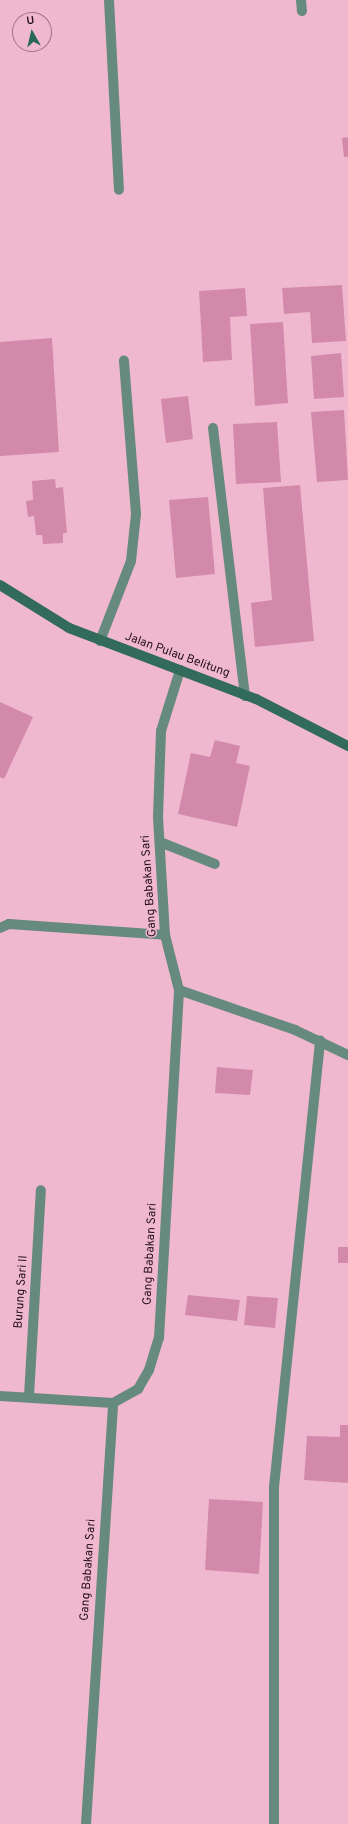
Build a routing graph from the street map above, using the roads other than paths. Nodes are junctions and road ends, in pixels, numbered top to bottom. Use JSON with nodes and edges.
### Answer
{"nodes":[{"id":1,"x":109,"y":0,"type":"edge"},
{"id":2,"x":301,"y":0,"type":"edge"},
{"id":3,"x":302,"y":11,"type":"dead end"},
{"id":4,"x":119,"y":190,"type":"dead end"},
{"id":5,"x":124,"y":360,"type":"dead end"},
{"id":6,"x":213,"y":428,"type":"dead end"},
{"id":7,"x":0,"y":585,"type":"edge"},
{"id":8,"x":100,"y":642,"type":"junction"},
{"id":9,"x":180,"y":670,"type":"junction"},
{"id":10,"x":245,"y":696,"type":"junction"},
{"id":11,"x":348,"y":746,"type":"edge"},
{"id":12,"x":160,"y":842,"type":"junction"},
{"id":13,"x":214,"y":864,"type":"dead end"},
{"id":14,"x":5,"y":926,"type":"edge"},
{"id":15,"x":166,"y":935,"type":"junction"},
{"id":16,"x":179,"y":990,"type":"junction"},
{"id":17,"x":320,"y":1040,"type":"junction"},
{"id":18,"x":348,"y":1055,"type":"edge"},
{"id":19,"x":41,"y":1190,"type":"dead end"},
{"id":20,"x":0,"y":1396,"type":"edge"},
{"id":21,"x":29,"y":1396,"type":"junction"},
{"id":22,"x":113,"y":1403,"type":"junction"},
{"id":23,"x":86,"y":1824,"type":"edge"},
{"id":24,"x":274,"y":1824,"type":"edge"}],
"edges":[{"from":1,"to":4,"type":"street"},
{"from":2,"to":3,"type":"street"},
{"from":5,"to":8,"type":"street"},
{"from":6,"to":10,"type":"street"},
{"from":7,"to":8,"type":"street","name":"Jalan Pulau Belitung"},
{"from":8,"to":9,"type":"street","name":"Jalan Pulau Belitung"},
{"from":9,"to":10,"type":"street","name":"Jalan Pulau Belitung"},
{"from":9,"to":12,"type":"street","name":"Gang Babakan Sari"},
{"from":10,"to":11,"type":"street","name":"Jalan Pulau Belitung"},
{"from":12,"to":13,"type":"street"},
{"from":12,"to":15,"type":"street","name":"Gang Babakan Sari"},
{"from":14,"to":15,"type":"street"},
{"from":15,"to":16,"type":"street","name":"Gang Babakan Sari"},
{"from":16,"to":17,"type":"street"},
{"from":16,"to":22,"type":"street","name":"Gang Babakan Sari"},
{"from":17,"to":18,"type":"street"},
{"from":17,"to":24,"type":"street"},
{"from":19,"to":21,"type":"street","name":"Burung Sari II"},
{"from":20,"to":21,"type":"street"},
{"from":21,"to":22,"type":"street"},
{"from":22,"to":23,"type":"street","name":"Gang Babakan Sari"}]}
